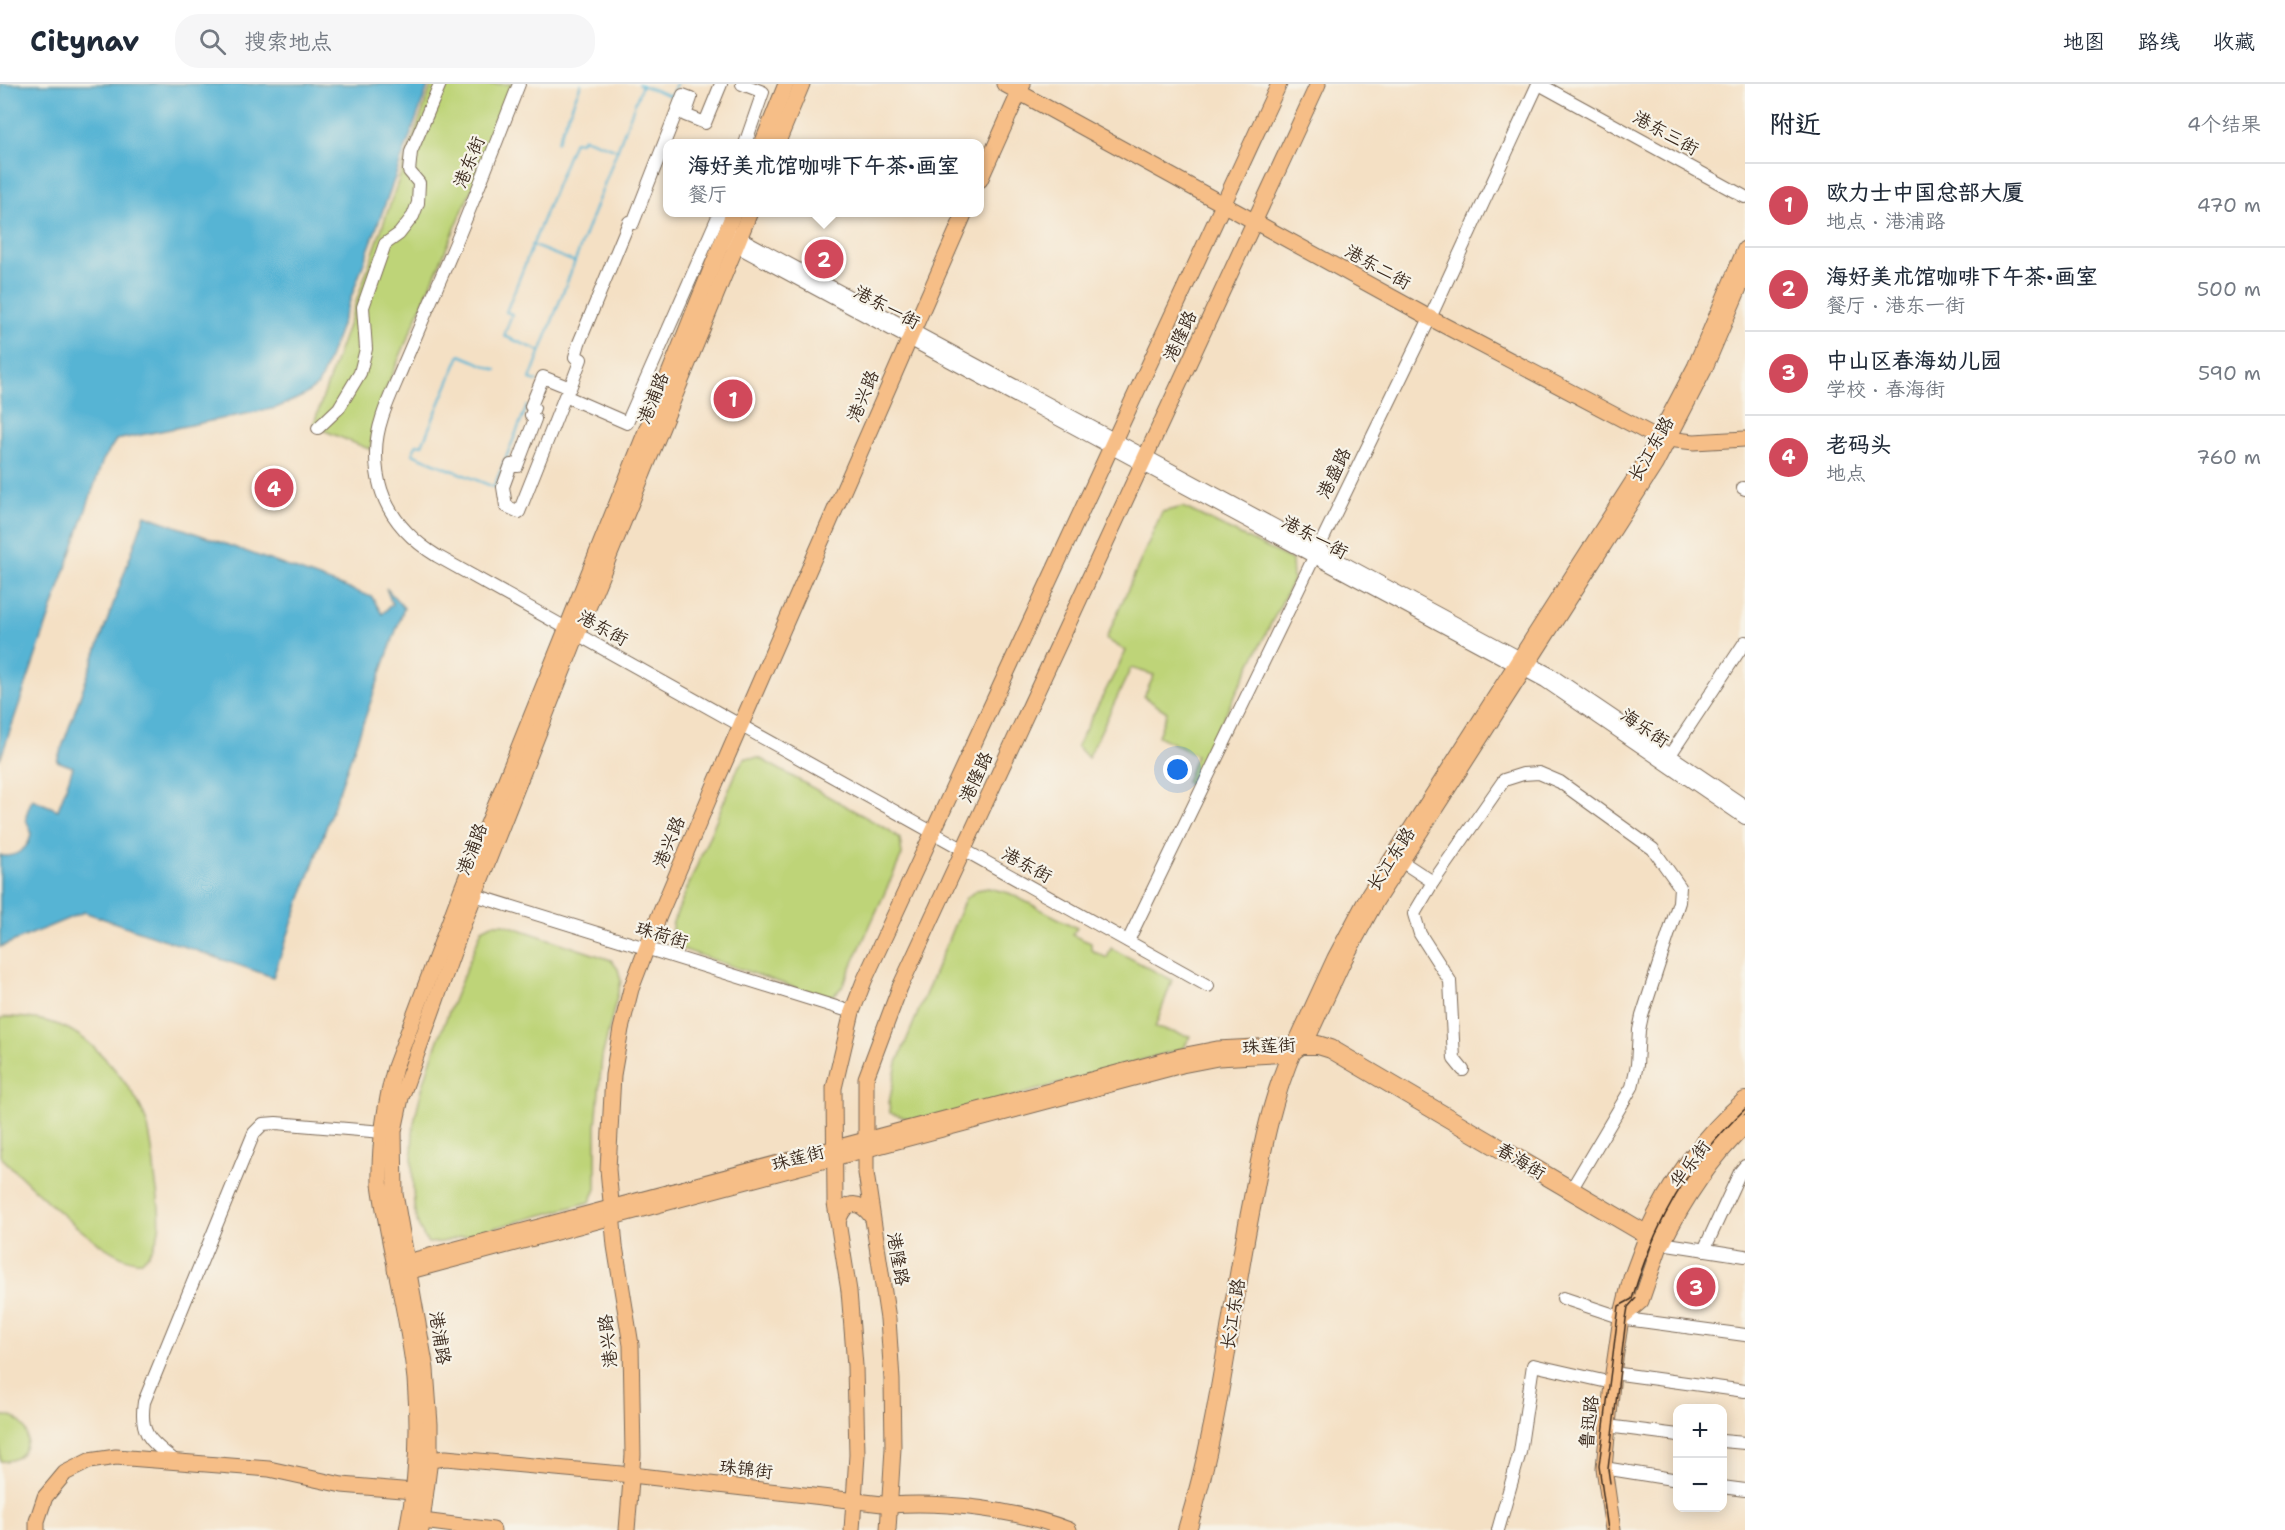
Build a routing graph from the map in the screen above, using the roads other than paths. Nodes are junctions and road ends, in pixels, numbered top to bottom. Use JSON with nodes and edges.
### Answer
{"nodes":[{"id":1,"x":440,"y":84,"type":"edge"},
{"id":2,"x":519,"y":84,"type":"edge"},
{"id":3,"x":721,"y":84,"type":"edge"},
{"id":4,"x":742,"y":84,"type":"edge"},
{"id":5,"x":786,"y":84,"type":"edge"},
{"id":6,"x":802,"y":84,"type":"edge"},
{"id":7,"x":1004,"y":84,"type":"edge"},
{"id":8,"x":1279,"y":84,"type":"edge"},
{"id":9,"x":1318,"y":84,"type":"edge"},
{"id":10,"x":1538,"y":84,"type":"edge"},
{"id":11,"x":1021,"y":88,"type":"edge"},
{"id":12,"x":665,"y":139,"type":"edge"},
{"id":13,"x":747,"y":139,"type":"edge"},
{"id":14,"x":764,"y":139,"type":"edge"},
{"id":15,"x":779,"y":139,"type":"edge"},
{"id":16,"x":663,"y":145,"type":"edge"},
{"id":17,"x":984,"y":171,"type":"edge"},
{"id":18,"x":1745,"y":197,"type":"edge"},
{"id":19,"x":1223,"y":205,"type":"junction"},
{"id":20,"x":718,"y":217,"type":"edge"},
{"id":21,"x":734,"y":217,"type":"edge"},
{"id":22,"x":747,"y":217,"type":"edge"},
{"id":23,"x":963,"y":217,"type":"edge"},
{"id":24,"x":1254,"y":222,"type":"junction"},
{"id":25,"x":733,"y":240,"type":"junction"},
{"id":26,"x":1745,"y":249,"type":"edge"},
{"id":27,"x":1745,"y":274,"type":"edge"},
{"id":28,"x":1430,"y":318,"type":"junction"},
{"id":29,"x":911,"y":335,"type":"junction"},
{"id":30,"x":318,"y":428,"type":"dead end"},
{"id":31,"x":1663,"y":439,"type":"junction"},
{"id":32,"x":1745,"y":440,"type":"edge"},
{"id":33,"x":1112,"y":443,"type":"junction"},
{"id":34,"x":1144,"y":460,"type":"junction"},
{"id":35,"x":1316,"y":553,"type":"junction"},
{"id":36,"x":571,"y":632,"type":"junction"},
{"id":37,"x":1745,"y":642,"type":"edge"},
{"id":38,"x":1522,"y":664,"type":"junction"},
{"id":39,"x":741,"y":724,"type":"junction"},
{"id":40,"x":1667,"y":759,"type":"junction"},
{"id":41,"x":1745,"y":806,"type":"edge"},
{"id":42,"x":1745,"y":818,"type":"edge"},
{"id":43,"x":933,"y":832,"type":"junction"},
{"id":44,"x":964,"y":850,"type":"junction"},
{"id":45,"x":1401,"y":861,"type":"junction"},
{"id":46,"x":1433,"y":882,"type":"junction"},
{"id":47,"x":468,"y":893,"type":"junction"},
{"id":48,"x":1128,"y":942,"type":"junction"},
{"id":49,"x":647,"y":949,"type":"junction"},
{"id":50,"x":1208,"y":986,"type":"dead end"},
{"id":51,"x":852,"y":1012,"type":"junction"},
{"id":52,"x":1297,"y":1048,"type":"junction"},
{"id":53,"x":1463,"y":1070,"type":"dead end"},
{"id":54,"x":1745,"y":1101,"type":"edge"},
{"id":55,"x":1745,"y":1124,"type":"edge"},
{"id":56,"x":383,"y":1132,"type":"junction"},
{"id":57,"x":866,"y":1144,"type":"junction"},
{"id":58,"x":834,"y":1153,"type":"junction"},
{"id":59,"x":1745,"y":1166,"type":"edge"},
{"id":60,"x":1571,"y":1190,"type":"junction"},
{"id":61,"x":612,"y":1212,"type":"junction"},
{"id":62,"x":871,"y":1216,"type":"junction"},
{"id":63,"x":838,"y":1222,"type":"junction"},
{"id":64,"x":1654,"y":1239,"type":"junction"},
{"id":65,"x":1704,"y":1250,"type":"junction"},
{"id":66,"x":1745,"y":1256,"type":"edge"},
{"id":67,"x":403,"y":1268,"type":"junction"},
{"id":68,"x":1563,"y":1298,"type":"dead end"},
{"id":69,"x":1620,"y":1318,"type":"junction"},
{"id":70,"x":1745,"y":1335,"type":"edge"},
{"id":71,"x":1613,"y":1378,"type":"junction"},
{"id":72,"x":1745,"y":1391,"type":"edge"},
{"id":73,"x":1607,"y":1426,"type":"junction"},
{"id":74,"x":1673,"y":1434,"type":"edge"},
{"id":75,"x":1727,"y":1441,"type":"edge"},
{"id":76,"x":1745,"y":1443,"type":"edge"},
{"id":77,"x":175,"y":1461,"type":"junction"},
{"id":78,"x":423,"y":1461,"type":"junction"},
{"id":79,"x":1604,"y":1468,"type":"junction"},
{"id":80,"x":632,"y":1475,"type":"junction"},
{"id":81,"x":1673,"y":1479,"type":"edge"},
{"id":82,"x":1727,"y":1488,"type":"edge"},
{"id":83,"x":1745,"y":1490,"type":"edge"},
{"id":84,"x":413,"y":1491,"type":"junction"},
{"id":85,"x":855,"y":1501,"type":"junction"},
{"id":86,"x":891,"y":1505,"type":"junction"},
{"id":87,"x":415,"y":1525,"type":"edge"},
{"id":88,"x":37,"y":1530,"type":"edge"},
{"id":89,"x":494,"y":1530,"type":"edge"},
{"id":90,"x":627,"y":1530,"type":"edge"},
{"id":91,"x":852,"y":1530,"type":"edge"},
{"id":92,"x":888,"y":1530,"type":"edge"},
{"id":93,"x":1069,"y":1530,"type":"edge"},
{"id":94,"x":1187,"y":1530,"type":"edge"},
{"id":95,"x":1196,"y":1530,"type":"edge"},
{"id":96,"x":1498,"y":1530,"type":"edge"},
{"id":97,"x":1613,"y":1530,"type":"edge"}],
"edges":[{"from":1,"to":30,"type":"street"},
{"from":2,"to":36,"type":"street","name":"港东街"},
{"from":3,"to":12,"type":"street"},
{"from":4,"to":13,"type":"street"},
{"from":5,"to":14,"type":"main road"},
{"from":6,"to":15,"type":"main road"},
{"from":7,"to":11,"type":"main road","name":"港东二街"},
{"from":8,"to":19,"type":"main road","name":"港隆路"},
{"from":9,"to":24,"type":"main road","name":"港隆路"},
{"from":10,"to":18,"type":"street","name":"港东三街"},
{"from":10,"to":28,"type":"street","name":"港盛路"},
{"from":11,"to":17,"type":"main road"},
{"from":11,"to":19,"type":"main road","name":"港东二街"},
{"from":16,"to":20,"type":"street"},
{"from":19,"to":24,"type":"main road","name":"港东二街"},
{"from":19,"to":33,"type":"main road","name":"港隆路"},
{"from":21,"to":25,"type":"main road","name":"港浦路"},
{"from":22,"to":25,"type":"main road","name":"港浦路"},
{"from":23,"to":29,"type":"main road","name":"港兴路"},
{"from":24,"to":28,"type":"main road","name":"港东二街"},
{"from":24,"to":34,"type":"main road","name":"港隆路"},
{"from":25,"to":29,"type":"street","name":"港东一街"},
{"from":25,"to":36,"type":"main road","name":"港浦路"},
{"from":26,"to":31,"type":"main road","name":"长江东路"},
{"from":27,"to":31,"type":"main road","name":"长江东路"},
{"from":28,"to":31,"type":"main road","name":"港东二街"},
{"from":28,"to":35,"type":"street","name":"港盛路"},
{"from":29,"to":33,"type":"street","name":"港东一街"},
{"from":29,"to":39,"type":"main road","name":"港兴路"},
{"from":31,"to":32,"type":"main road","name":"港东二街"},
{"from":31,"to":38,"type":"main road","name":"长江东路"},
{"from":33,"to":34,"type":"street","name":"港东一街"},
{"from":33,"to":43,"type":"main road","name":"港隆路"},
{"from":34,"to":35,"type":"street","name":"港东一街"},
{"from":34,"to":44,"type":"main road","name":"港隆路"},
{"from":35,"to":38,"type":"street","name":"港东一街"},
{"from":35,"to":48,"type":"street","name":"港盛路"},
{"from":36,"to":39,"type":"street","name":"港东街"},
{"from":36,"to":47,"type":"main road","name":"港浦路"},
{"from":37,"to":40,"type":"street"},
{"from":38,"to":40,"type":"street","name":"海乐街"},
{"from":38,"to":45,"type":"main road","name":"长江东路"},
{"from":38,"to":52,"type":"main road","name":"长江东路"},
{"from":39,"to":43,"type":"street","name":"港东街"},
{"from":39,"to":49,"type":"main road","name":"港兴路"},
{"from":40,"to":41,"type":"street","name":"海乐街"},
{"from":40,"to":42,"type":"street","name":"海乐街"},
{"from":43,"to":44,"type":"street","name":"港东街"},
{"from":43,"to":51,"type":"main road","name":"港隆路"},
{"from":44,"to":48,"type":"street","name":"港东街"},
{"from":44,"to":57,"type":"main road","name":"港隆路"},
{"from":45,"to":46,"type":"street"},
{"from":45,"to":52,"type":"main road","name":"长江东路"},
{"from":46,"to":53,"type":"street"},
{"from":46,"to":60,"type":"street"},
{"from":47,"to":49,"type":"street","name":"珠荷街"},
{"from":47,"to":56,"type":"main road","name":"港浦路"},
{"from":47,"to":67,"type":"main road","name":"港浦路"},
{"from":48,"to":50,"type":"street","name":"港东街"},
{"from":49,"to":51,"type":"street","name":"珠荷街"},
{"from":49,"to":61,"type":"main road","name":"港兴路"},
{"from":51,"to":58,"type":"main road","name":"港隆路"},
{"from":52,"to":57,"type":"main road","name":"珠莲街"},
{"from":52,"to":60,"type":"highway","name":"春海街"},
{"from":52,"to":94,"type":"highway","name":"长江东路"},
{"from":52,"to":95,"type":"highway","name":"长江东路"},
{"from":54,"to":64,"type":"highway","name":"华乐街"},
{"from":55,"to":64,"type":"highway","name":"华乐街"},
{"from":56,"to":67,"type":"main road","name":"港浦路"},
{"from":56,"to":77,"type":"street"},
{"from":57,"to":58,"type":"main road","name":"珠莲街"},
{"from":57,"to":62,"type":"main road","name":"港隆路"},
{"from":58,"to":61,"type":"main road","name":"珠莲街"},
{"from":58,"to":63,"type":"main road","name":"港隆路"},
{"from":59,"to":65,"type":"street"},
{"from":60,"to":64,"type":"highway","name":"春海街"},
{"from":61,"to":67,"type":"main road","name":"珠莲街"},
{"from":61,"to":80,"type":"main road","name":"港兴路"},
{"from":62,"to":63,"type":"main road"},
{"from":62,"to":86,"type":"main road","name":"港隆路"},
{"from":63,"to":85,"type":"main road","name":"港隆路"},
{"from":64,"to":65,"type":"street","name":"春海街"},
{"from":64,"to":69,"type":"main road","name":"鲁迅路"},
{"from":65,"to":66,"type":"street","name":"春海街"},
{"from":67,"to":78,"type":"main road","name":"港浦路"},
{"from":68,"to":69,"type":"street"},
{"from":69,"to":70,"type":"street"},
{"from":69,"to":71,"type":"main road","name":"鲁迅路"},
{"from":71,"to":72,"type":"street"},
{"from":71,"to":73,"type":"main road","name":"鲁迅路"},
{"from":71,"to":96,"type":"street"},
{"from":73,"to":74,"type":"street"},
{"from":73,"to":79,"type":"main road","name":"鲁迅路"},
{"from":75,"to":76,"type":"street"},
{"from":77,"to":84,"type":"main road"},
{"from":77,"to":88,"type":"main road"},
{"from":78,"to":80,"type":"main road","name":"珠锦街"},
{"from":78,"to":84,"type":"main road","name":"港浦路"},
{"from":78,"to":87,"type":"main road","name":"港浦路"},
{"from":79,"to":81,"type":"street"},
{"from":79,"to":97,"type":"main road","name":"鲁迅路"},
{"from":80,"to":85,"type":"main road","name":"珠锦街"},
{"from":80,"to":90,"type":"main road","name":"港兴路"},
{"from":82,"to":83,"type":"street"},
{"from":84,"to":87,"type":"main road","name":"港浦路"},
{"from":85,"to":86,"type":"main road","name":"珠锦街"},
{"from":85,"to":91,"type":"main road","name":"港隆路"},
{"from":86,"to":92,"type":"main road","name":"港隆路"},
{"from":86,"to":93,"type":"main road","name":"珠锦街"},
{"from":87,"to":89,"type":"main road"}]}
